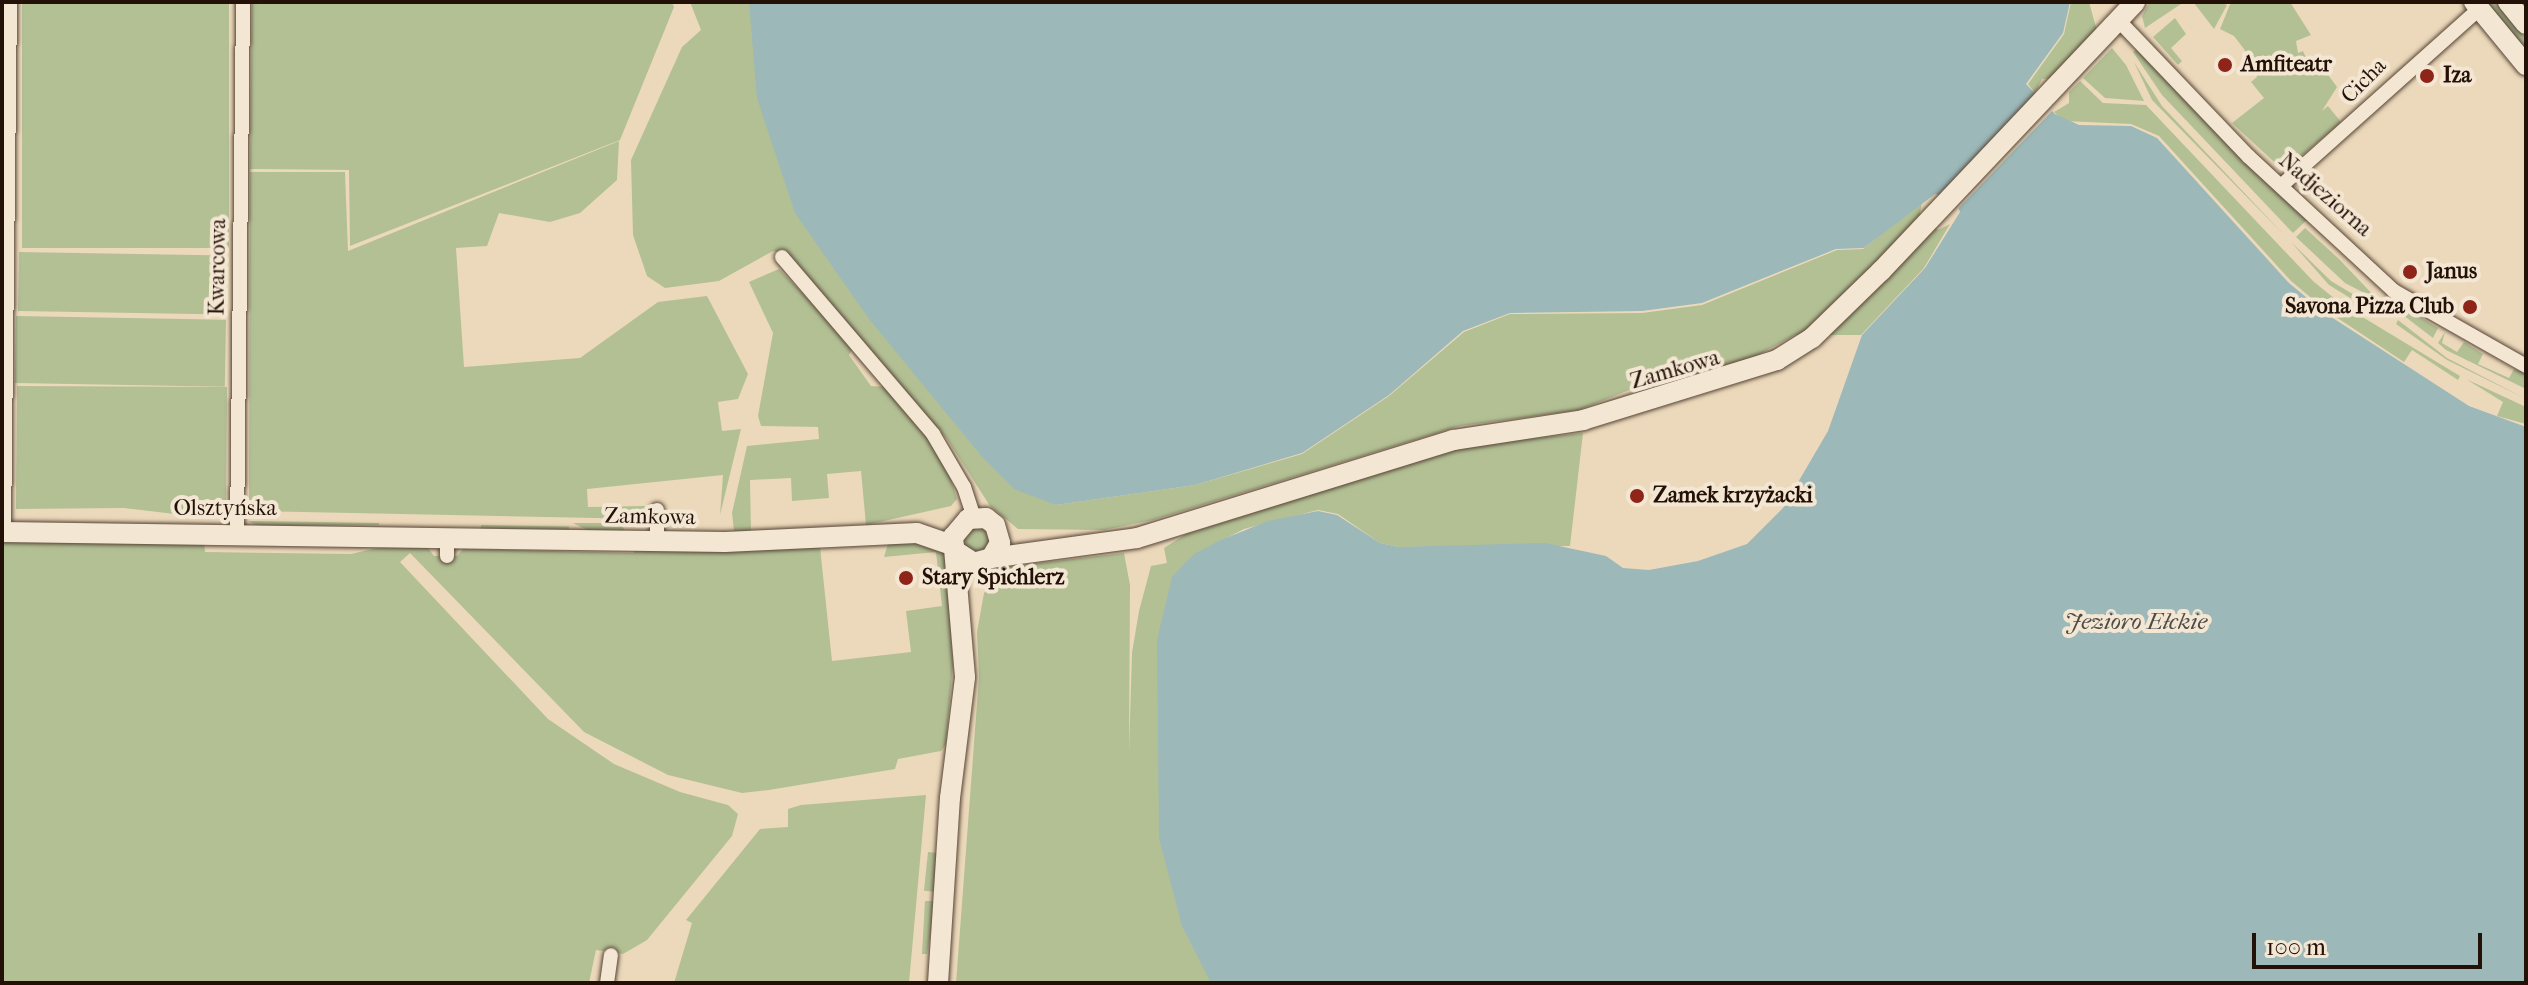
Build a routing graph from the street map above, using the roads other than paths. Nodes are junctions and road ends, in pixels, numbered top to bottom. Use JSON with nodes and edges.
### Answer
{"nodes":[{"id":1,"x":10,"y":2,"type":"edge"},
{"id":2,"x":243,"y":2,"type":"edge"},
{"id":3,"x":2135,"y":2,"type":"edge"},
{"id":4,"x":2508,"y":2,"type":"edge"},
{"id":5,"x":2476,"y":5,"type":"edge"},
{"id":6,"x":2120,"y":22,"type":"junction"},
{"id":7,"x":2526,"y":24,"type":"edge"},
{"id":8,"x":2526,"y":65,"type":"edge"},
{"id":9,"x":2281,"y":186,"type":"junction"},
{"id":10,"x":782,"y":257,"type":"dead end"},
{"id":11,"x":2526,"y":366,"type":"edge"},
{"id":12,"x":657,"y":510,"type":"dead end"},
{"id":13,"x":968,"y":519,"type":"junction"},
{"id":14,"x":998,"y":531,"type":"junction"},
{"id":15,"x":3,"y":532,"type":"edge"},
{"id":16,"x":237,"y":533,"type":"junction"},
{"id":17,"x":852,"y":537,"type":"junction"},
{"id":18,"x":657,"y":542,"type":"junction"},
{"id":19,"x":1093,"y":545,"type":"junction"},
{"id":20,"x":447,"y":546,"type":"joint"},
{"id":21,"x":955,"y":549,"type":"junction"},
{"id":22,"x":986,"y":561,"type":"junction"},
{"id":23,"x":963,"y":637,"type":"junction"},
{"id":24,"x":611,"y":955,"type":"dead end"},
{"id":25,"x":607,"y":983,"type":"edge"},
{"id":26,"x":938,"y":983,"type":"edge"}],
"edges":[{"from":1,"to":15,"type":"street"},
{"from":2,"to":16,"type":"street","name":"Kwarcowa"},
{"from":3,"to":6,"type":"street","name":"Zamkowa"},
{"from":4,"to":7,"type":"street"},
{"from":5,"to":8,"type":"street"},
{"from":5,"to":9,"type":"street","name":"Cicha"},
{"from":6,"to":9,"type":"street","name":"Nadjeziorna"},
{"from":6,"to":19,"type":"street","name":"Zamkowa"},
{"from":9,"to":11,"type":"street","name":"Nadjeziorna"},
{"from":10,"to":13,"type":"street"},
{"from":12,"to":18,"type":"street"},
{"from":13,"to":14,"type":"street"},
{"from":13,"to":17,"type":"street","name":"Zamkowa"},
{"from":13,"to":21,"type":"street"},
{"from":14,"to":19,"type":"street","name":"Zamkowa"},
{"from":14,"to":22,"type":"street"},
{"from":15,"to":16,"type":"street","name":"Olsztyńska"},
{"from":16,"to":20,"type":"street","name":"Olsztyńska"},
{"from":17,"to":18,"type":"street","name":"Zamkowa"},
{"from":17,"to":21,"type":"street","name":"Zamkowa"},
{"from":18,"to":20,"type":"street","name":"Zamkowa"},
{"from":19,"to":22,"type":"street","name":"Zamkowa"},
{"from":21,"to":22,"type":"street"},
{"from":21,"to":23,"type":"street"},
{"from":22,"to":23,"type":"street"},
{"from":23,"to":26,"type":"street"},
{"from":24,"to":25,"type":"street"}]}
